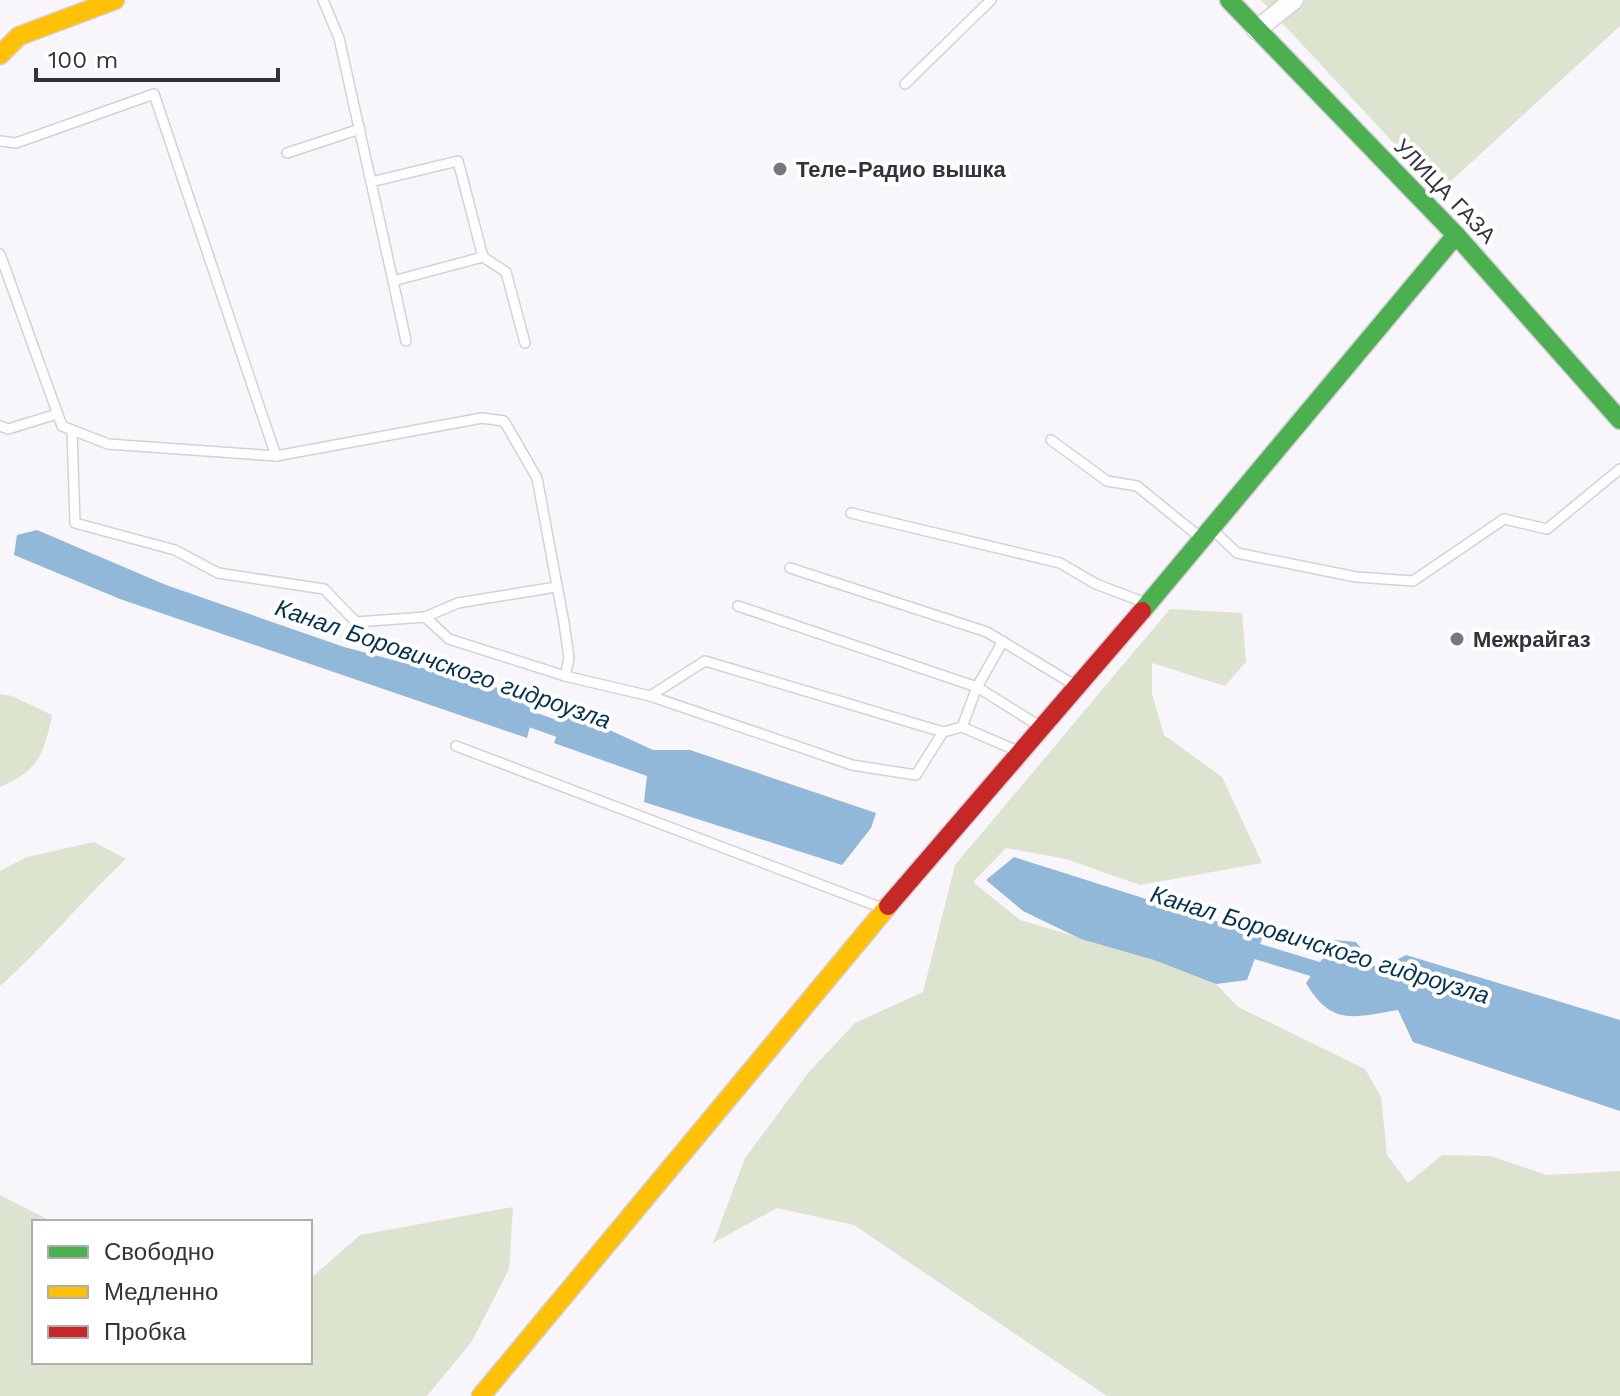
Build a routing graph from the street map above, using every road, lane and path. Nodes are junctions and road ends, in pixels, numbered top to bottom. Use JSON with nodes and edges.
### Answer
{"nodes":[{"id":1,"x":115,"y":0,"type":"edge"},
{"id":2,"x":323,"y":0,"type":"edge"},
{"id":3,"x":991,"y":0,"type":"edge"},
{"id":4,"x":1229,"y":0,"type":"edge"},
{"id":5,"x":1294,"y":0,"type":"edge"},
{"id":6,"x":1256,"y":30,"type":"junction"},
{"id":7,"x":9,"y":38,"type":"edge"},
{"id":8,"x":0,"y":55,"type":"edge"},
{"id":9,"x":905,"y":84,"type":"dead end"},
{"id":10,"x":360,"y":129,"type":"junction"},
{"id":11,"x":0,"y":141,"type":"edge"},
{"id":12,"x":287,"y":153,"type":"dead end"},
{"id":13,"x":371,"y":182,"type":"junction"},
{"id":14,"x":1456,"y":235,"type":"junction"},
{"id":15,"x":0,"y":254,"type":"edge"},
{"id":16,"x":483,"y":257,"type":"junction"},
{"id":17,"x":393,"y":281,"type":"junction"},
{"id":18,"x":406,"y":341,"type":"dead end"},
{"id":19,"x":525,"y":343,"type":"dead end"},
{"id":20,"x":57,"y":414,"type":"junction"},
{"id":21,"x":1620,"y":420,"type":"edge"},
{"id":22,"x":0,"y":426,"type":"edge"},
{"id":23,"x":72,"y":430,"type":"junction"},
{"id":24,"x":1051,"y":440,"type":"dead end"},
{"id":25,"x":276,"y":456,"type":"junction"},
{"id":26,"x":1620,"y":469,"type":"edge"},
{"id":27,"x":851,"y":513,"type":"dead end"},
{"id":28,"x":1208,"y":535,"type":"junction"},
{"id":29,"x":790,"y":568,"type":"dead end"},
{"id":30,"x":556,"y":587,"type":"junction"},
{"id":31,"x":1149,"y":604,"type":"junction"},
{"id":32,"x":738,"y":606,"type":"dead end"},
{"id":33,"x":425,"y":617,"type":"junction"},
{"id":34,"x":1003,"y":641,"type":"junction"},
{"id":35,"x":565,"y":676,"type":"junction"},
{"id":36,"x":977,"y":687,"type":"junction"},
{"id":37,"x":1078,"y":688,"type":"junction"},
{"id":38,"x":650,"y":696,"type":"junction"},
{"id":39,"x":962,"y":727,"type":"junction"},
{"id":40,"x":1044,"y":729,"type":"junction"},
{"id":41,"x":943,"y":732,"type":"junction"},
{"id":42,"x":456,"y":746,"type":"dead end"},
{"id":43,"x":1023,"y":754,"type":"junction"},
{"id":44,"x":885,"y":909,"type":"junction"},
{"id":45,"x":481,"y":1396,"type":"edge"}],
"edges":[{"from":1,"to":7,"type":"main road"},
{"from":2,"to":10,"type":"lane"},
{"from":3,"to":9,"type":"lane"},
{"from":4,"to":6,"type":"main road","name":"УЛИЦА ГАЗА"},
{"from":5,"to":6,"type":"street"},
{"from":6,"to":14,"type":"main road","name":"УЛИЦА ГАЗА"},
{"from":7,"to":8,"type":"main road"},
{"from":10,"to":12,"type":"lane"},
{"from":10,"to":13,"type":"lane"},
{"from":11,"to":25,"type":"lane"},
{"from":13,"to":16,"type":"lane"},
{"from":13,"to":17,"type":"lane"},
{"from":14,"to":21,"type":"main road","name":"УЛИЦА ГАЗА"},
{"from":14,"to":28,"type":"main road"},
{"from":15,"to":20,"type":"lane"},
{"from":16,"to":17,"type":"lane"},
{"from":16,"to":19,"type":"lane"},
{"from":17,"to":18,"type":"lane"},
{"from":20,"to":22,"type":"lane"},
{"from":20,"to":23,"type":"lane"},
{"from":23,"to":25,"type":"lane"},
{"from":23,"to":33,"type":"lane"},
{"from":24,"to":28,"type":"lane"},
{"from":25,"to":30,"type":"lane"},
{"from":26,"to":28,"type":"lane"},
{"from":27,"to":31,"type":"lane"},
{"from":28,"to":31,"type":"main road"},
{"from":29,"to":34,"type":"lane"},
{"from":30,"to":33,"type":"lane"},
{"from":30,"to":35,"type":"lane"},
{"from":31,"to":37,"type":"main road"},
{"from":32,"to":36,"type":"lane"},
{"from":33,"to":35,"type":"lane"},
{"from":34,"to":36,"type":"lane"},
{"from":34,"to":37,"type":"lane"},
{"from":35,"to":38,"type":"lane"},
{"from":36,"to":39,"type":"lane"},
{"from":36,"to":40,"type":"lane"},
{"from":37,"to":40,"type":"main road"},
{"from":38,"to":41,"type":"lane"},
{"from":38,"to":41,"type":"lane"},
{"from":39,"to":41,"type":"lane"},
{"from":39,"to":43,"type":"lane"},
{"from":40,"to":43,"type":"main road"},
{"from":42,"to":44,"type":"lane"},
{"from":43,"to":44,"type":"main road"},
{"from":44,"to":45,"type":"main road"}]}
